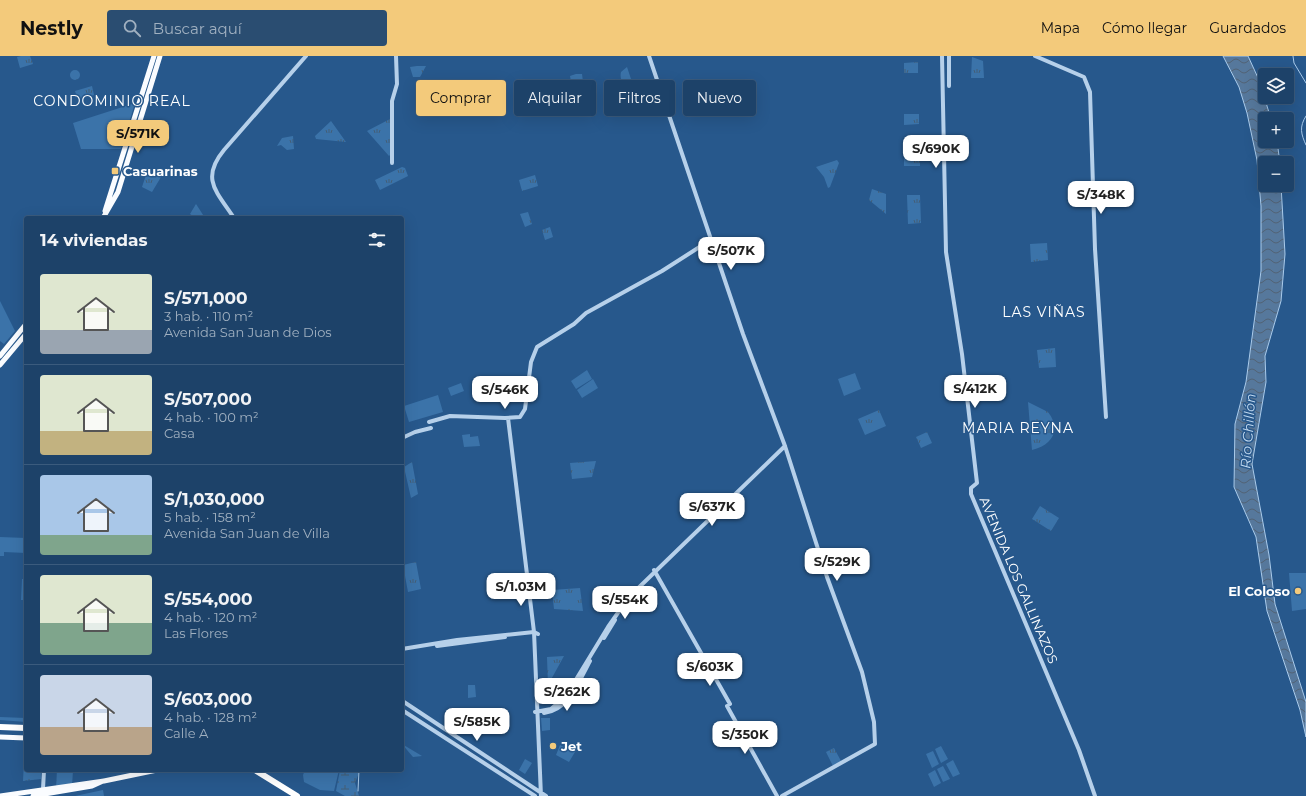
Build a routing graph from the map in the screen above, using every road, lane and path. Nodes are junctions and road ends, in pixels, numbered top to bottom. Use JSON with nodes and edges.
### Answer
{"nodes":[{"id":1,"x":154,"y":56,"type":"edge"},
{"id":2,"x":160,"y":56,"type":"edge"},
{"id":3,"x":306,"y":56,"type":"edge"},
{"id":4,"x":396,"y":56,"type":"edge"},
{"id":5,"x":649,"y":56,"type":"edge"},
{"id":6,"x":942,"y":56,"type":"edge"},
{"id":7,"x":949,"y":56,"type":"edge"},
{"id":8,"x":1035,"y":56,"type":"edge"},
{"id":9,"x":949,"y":86,"type":"dead end"},
{"id":10,"x":392,"y":163,"type":"dead end"},
{"id":11,"x":104,"y":216,"type":"edge"},
{"id":12,"x":104,"y":216,"type":"edge"},
{"id":13,"x":233,"y":216,"type":"edge"},
{"id":14,"x":712,"y":238,"type":"junction"},
{"id":15,"x":24,"y":326,"type":"edge"},
{"id":16,"x":24,"y":336,"type":"edge"},
{"id":17,"x":0,"y":356,"type":"edge"},
{"id":18,"x":0,"y":366,"type":"edge"},
{"id":19,"x":1106,"y":417,"type":"dead end"},
{"id":20,"x":506,"y":418,"type":"junction"},
{"id":21,"x":429,"y":422,"type":"dead end"},
{"id":22,"x":431,"y":428,"type":"dead end"},
{"id":23,"x":404,"y":437,"type":"edge"},
{"id":24,"x":785,"y":446,"type":"junction"},
{"id":25,"x":654,"y":570,"type":"junction"},
{"id":26,"x":533,"y":633,"type":"junction"},
{"id":27,"x":404,"y":650,"type":"edge"},
{"id":28,"x":404,"y":702,"type":"edge"},
{"id":29,"x":404,"y":710,"type":"edge"},
{"id":30,"x":536,"y":713,"type":"junction"},
{"id":31,"x":0,"y":727,"type":"edge"},
{"id":32,"x":24,"y":728,"type":"edge"},
{"id":33,"x":0,"y":731,"type":"edge"},
{"id":34,"x":24,"y":732,"type":"edge"},
{"id":35,"x":0,"y":737,"type":"edge"},
{"id":36,"x":24,"y":738,"type":"edge"},
{"id":37,"x":44,"y":772,"type":"edge"},
{"id":38,"x":147,"y":772,"type":"edge"},
{"id":39,"x":252,"y":772,"type":"edge"},
{"id":40,"x":259,"y":772,"type":"edge"},
{"id":41,"x":266,"y":772,"type":"edge"},
{"id":42,"x":104,"y":781,"type":"junction"},
{"id":43,"x":282,"y":787,"type":"junction"},
{"id":44,"x":43,"y":789,"type":"junction"},
{"id":45,"x":540,"y":794,"type":"edge"},
{"id":46,"x":0,"y":796,"type":"edge"},
{"id":47,"x":34,"y":796,"type":"edge"},
{"id":48,"x":297,"y":796,"type":"edge"},
{"id":49,"x":303,"y":796,"type":"edge"},
{"id":50,"x":535,"y":796,"type":"edge"},
{"id":51,"x":546,"y":796,"type":"edge"},
{"id":52,"x":777,"y":796,"type":"edge"},
{"id":53,"x":782,"y":796,"type":"edge"},
{"id":54,"x":1095,"y":796,"type":"edge"}],
"edges":[{"from":1,"to":11,"type":"main road"},
{"from":2,"to":12,"type":"main road"},
{"from":3,"to":13,"type":"street"},
{"from":4,"to":10,"type":"street"},
{"from":5,"to":14,"type":"street"},
{"from":6,"to":54,"type":"street","name":"AVENIDA LOS GALLINAZOS"},
{"from":7,"to":9,"type":"street"},
{"from":8,"to":19,"type":"street"},
{"from":14,"to":20,"type":"street"},
{"from":14,"to":24,"type":"street"},
{"from":15,"to":17,"type":"main road"},
{"from":16,"to":18,"type":"main road"},
{"from":20,"to":21,"type":"street"},
{"from":20,"to":26,"type":"street"},
{"from":22,"to":23,"type":"street"},
{"from":24,"to":25,"type":"street"},
{"from":24,"to":53,"type":"street"},
{"from":25,"to":30,"type":"street"},
{"from":25,"to":52,"type":"street"},
{"from":26,"to":27,"type":"street"},
{"from":26,"to":30,"type":"street"},
{"from":28,"to":45,"type":"street"},
{"from":29,"to":50,"type":"street"},
{"from":30,"to":45,"type":"street"},
{"from":31,"to":32,"type":"highway"},
{"from":33,"to":34,"type":"highway"},
{"from":35,"to":36,"type":"main road"},
{"from":37,"to":44,"type":"street"},
{"from":38,"to":42,"type":"main road"},
{"from":39,"to":43,"type":"highway"},
{"from":40,"to":43,"type":"highway"},
{"from":41,"to":49,"type":"highway"},
{"from":42,"to":44,"type":"main road"},
{"from":42,"to":47,"type":"main road"},
{"from":43,"to":48,"type":"highway"},
{"from":44,"to":46,"type":"main road"},
{"from":45,"to":51,"type":"street"}]}
